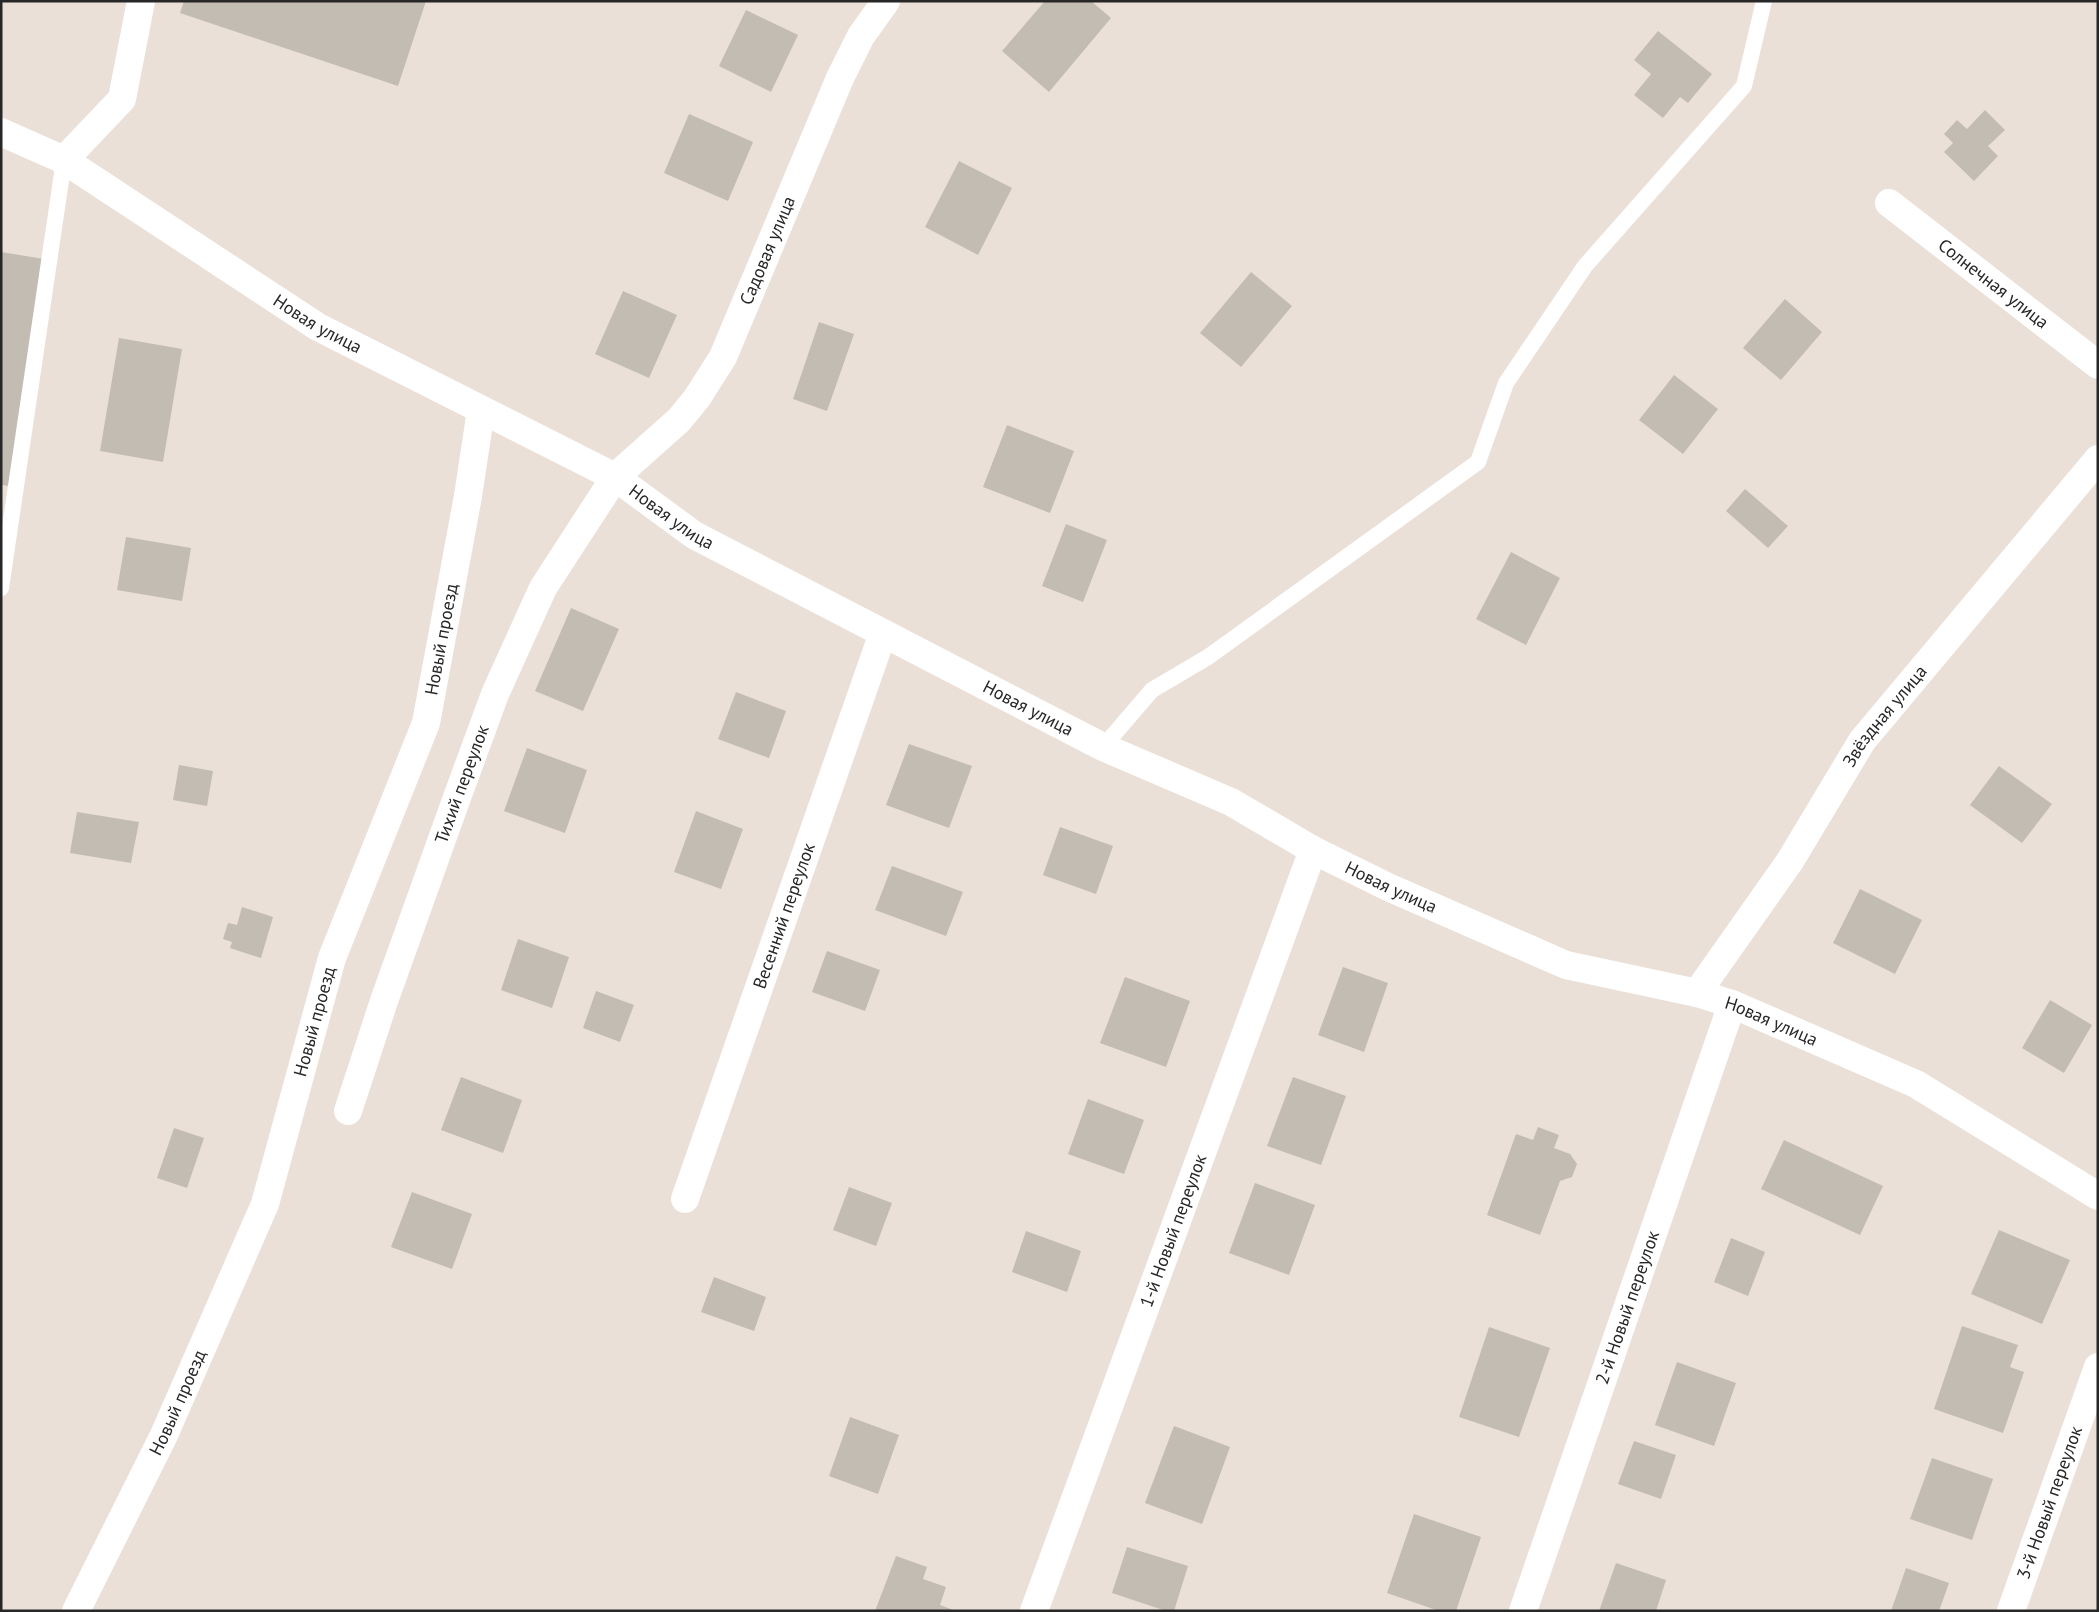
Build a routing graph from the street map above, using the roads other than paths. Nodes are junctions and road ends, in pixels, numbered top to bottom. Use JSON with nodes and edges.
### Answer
{"nodes":[{"id":1,"x":141,"y":1,"type":"edge"},
{"id":2,"x":886,"y":1,"type":"edge"},
{"id":3,"x":1764,"y":1,"type":"edge"},
{"id":4,"x":1,"y":132,"type":"edge"},
{"id":5,"x":64,"y":160,"type":"junction"},
{"id":6,"x":1889,"y":203,"type":"dead end"},
{"id":7,"x":2098,"y":365,"type":"edge"},
{"id":8,"x":480,"y":410,"type":"junction"},
{"id":9,"x":2098,"y":459,"type":"edge"},
{"id":10,"x":615,"y":477,"type":"junction"},
{"id":11,"x":1,"y":588,"type":"edge"},
{"id":12,"x":883,"y":633,"type":"junction"},
{"id":13,"x":1103,"y":747,"type":"junction"},
{"id":14,"x":1313,"y":850,"type":"junction"},
{"id":15,"x":1697,"y":993,"type":"junction"},
{"id":16,"x":1732,"y":1004,"type":"junction"},
{"id":17,"x":348,"y":1111,"type":"dead end"},
{"id":18,"x":2098,"y":1196,"type":"edge"},
{"id":19,"x":685,"y":1199,"type":"dead end"},
{"id":20,"x":2098,"y":1367,"type":"edge"},
{"id":21,"x":76,"y":1611,"type":"edge"},
{"id":22,"x":1034,"y":1611,"type":"edge"},
{"id":23,"x":1523,"y":1611,"type":"edge"},
{"id":24,"x":2010,"y":1611,"type":"edge"}],
"edges":[{"from":1,"to":5,"type":"street"},
{"from":2,"to":10,"type":"street","name":"Садовая улица"},
{"from":3,"to":13,"type":"lane"},
{"from":4,"to":5,"type":"street","name":"Новая улица"},
{"from":5,"to":8,"type":"street","name":"Новая улица"},
{"from":5,"to":11,"type":"lane"},
{"from":6,"to":7,"type":"street","name":"Солнечная улица"},
{"from":8,"to":10,"type":"street","name":"Новая улица"},
{"from":8,"to":21,"type":"street","name":"Новый проезд"},
{"from":9,"to":15,"type":"street","name":"Звёздная улица"},
{"from":10,"to":12,"type":"street","name":"Новая улица"},
{"from":10,"to":17,"type":"street","name":"Тихий переулок"},
{"from":12,"to":13,"type":"street","name":"Новая улица"},
{"from":12,"to":19,"type":"street","name":"Весенний переулок"},
{"from":13,"to":14,"type":"street","name":"Новая улица"},
{"from":14,"to":15,"type":"street","name":"Новая улица"},
{"from":14,"to":22,"type":"street","name":"1-й Новый переулок"},
{"from":15,"to":16,"type":"street","name":"Новая улица"},
{"from":16,"to":18,"type":"street","name":"Новая улица"},
{"from":16,"to":23,"type":"street","name":"2-й Новый переулок"},
{"from":20,"to":24,"type":"street","name":"3-й Новый переулок"}]}
